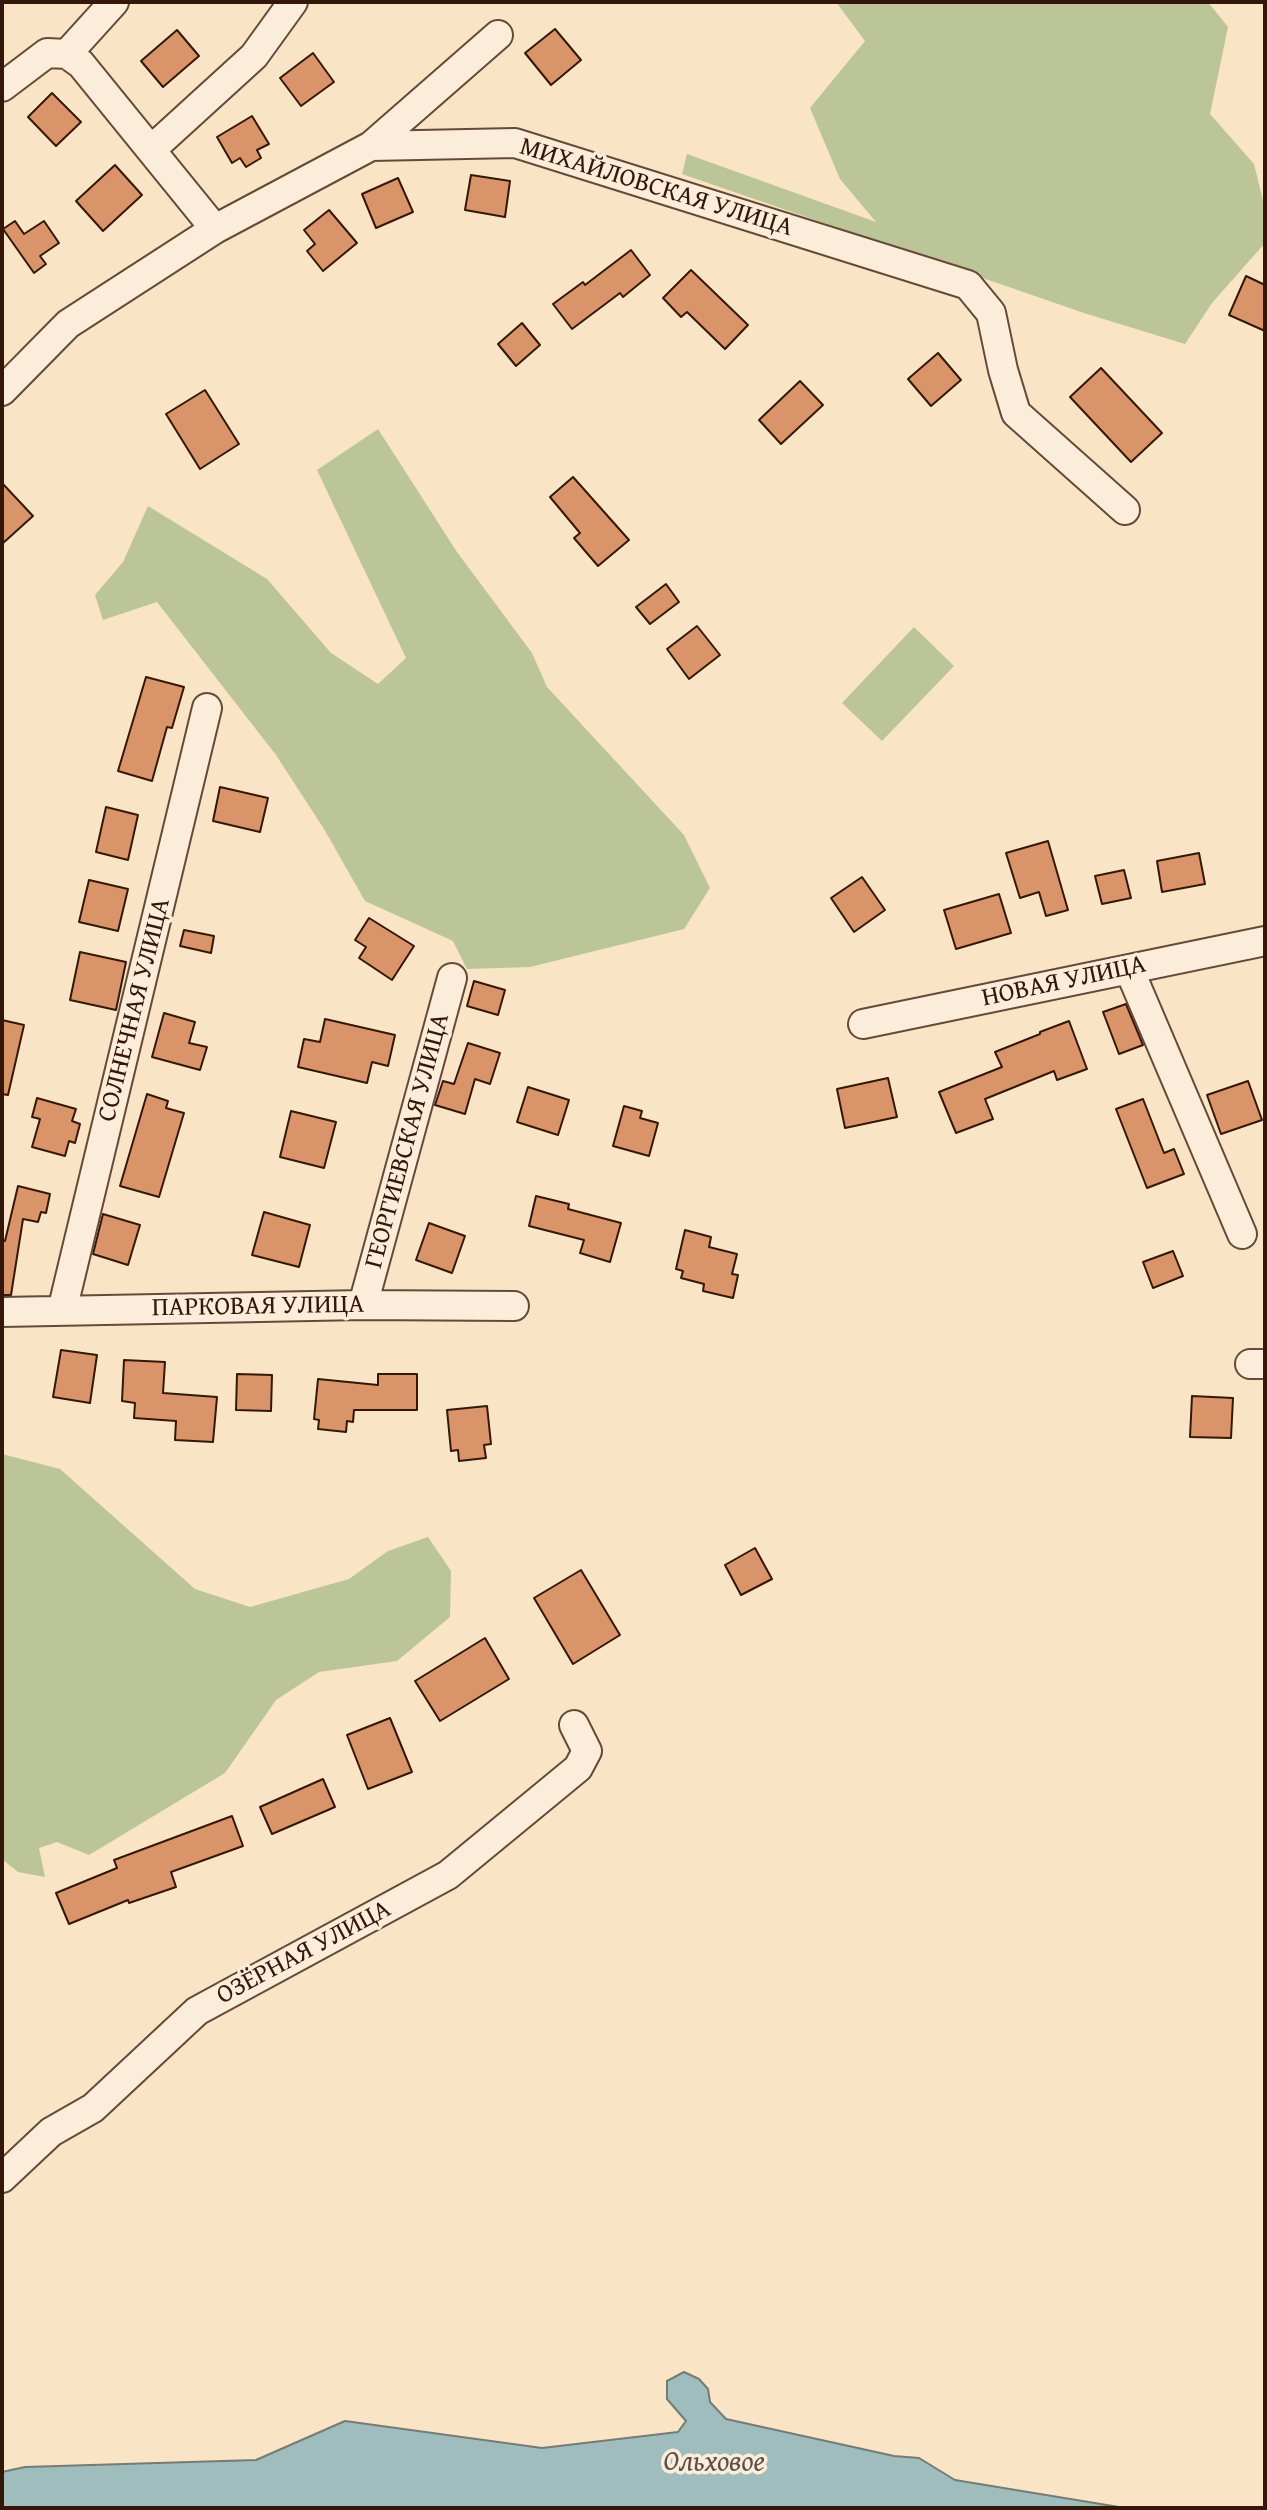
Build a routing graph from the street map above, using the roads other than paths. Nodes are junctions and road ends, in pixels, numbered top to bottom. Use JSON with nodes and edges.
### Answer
{"nodes":[{"id":1,"x":114,"y":2,"type":"edge"},
{"id":2,"x":293,"y":2,"type":"edge"},
{"id":3,"x":498,"y":35,"type":"dead end"},
{"id":4,"x":67,"y":54,"type":"junction"},
{"id":5,"x":2,"y":87,"type":"edge"},
{"id":6,"x":371,"y":146,"type":"junction"},
{"id":7,"x":152,"y":149,"type":"junction"},
{"id":8,"x":215,"y":229,"type":"junction"},
{"id":9,"x":2,"y":391,"type":"edge"},
{"id":10,"x":1125,"y":510,"type":"dead end"},
{"id":11,"x":207,"y":708,"type":"dead end"},
{"id":12,"x":1265,"y":941,"type":"edge"},
{"id":13,"x":1129,"y":969,"type":"junction"},
{"id":14,"x":452,"y":978,"type":"dead end"},
{"id":15,"x":863,"y":1024,"type":"dead end"},
{"id":16,"x":1242,"y":1234,"type":"dead end"},
{"id":17,"x":363,"y":1305,"type":"junction"},
{"id":18,"x":514,"y":1306,"type":"dead end"},
{"id":19,"x":62,"y":1311,"type":"junction"},
{"id":20,"x":2,"y":1312,"type":"edge"},
{"id":21,"x":574,"y":1725,"type":"dead end"},
{"id":22,"x":2,"y":2178,"type":"edge"}],
"edges":[{"from":1,"to":4,"type":"street"},
{"from":2,"to":7,"type":"street"},
{"from":3,"to":6,"type":"street"},
{"from":4,"to":5,"type":"street"},
{"from":4,"to":7,"type":"street"},
{"from":6,"to":8,"type":"street","name":"МИХАЙЛОВСКАЯ УЛИЦА"},
{"from":6,"to":10,"type":"street","name":"МИХАЙЛОВСКАЯ УЛИЦА"},
{"from":7,"to":8,"type":"street"},
{"from":8,"to":9,"type":"street","name":"МИХАЙЛОВСКАЯ УЛИЦА"},
{"from":11,"to":19,"type":"street","name":"СОЛНЕЧНАЯ УЛИЦА"},
{"from":12,"to":13,"type":"street","name":"НОВАЯ УЛИЦА"},
{"from":13,"to":15,"type":"street","name":"НОВАЯ УЛИЦА"},
{"from":13,"to":16,"type":"street"},
{"from":14,"to":17,"type":"street","name":"ГЕОРГИЕВСКАЯ УЛИЦА"},
{"from":17,"to":18,"type":"street","name":"ПАРКОВАЯ УЛИЦА"},
{"from":17,"to":19,"type":"street","name":"ПАРКОВАЯ УЛИЦА"},
{"from":19,"to":20,"type":"street","name":"ПАРКОВАЯ УЛИЦА"},
{"from":21,"to":22,"type":"street","name":"ОЗЁРНАЯ УЛИЦА"}]}
